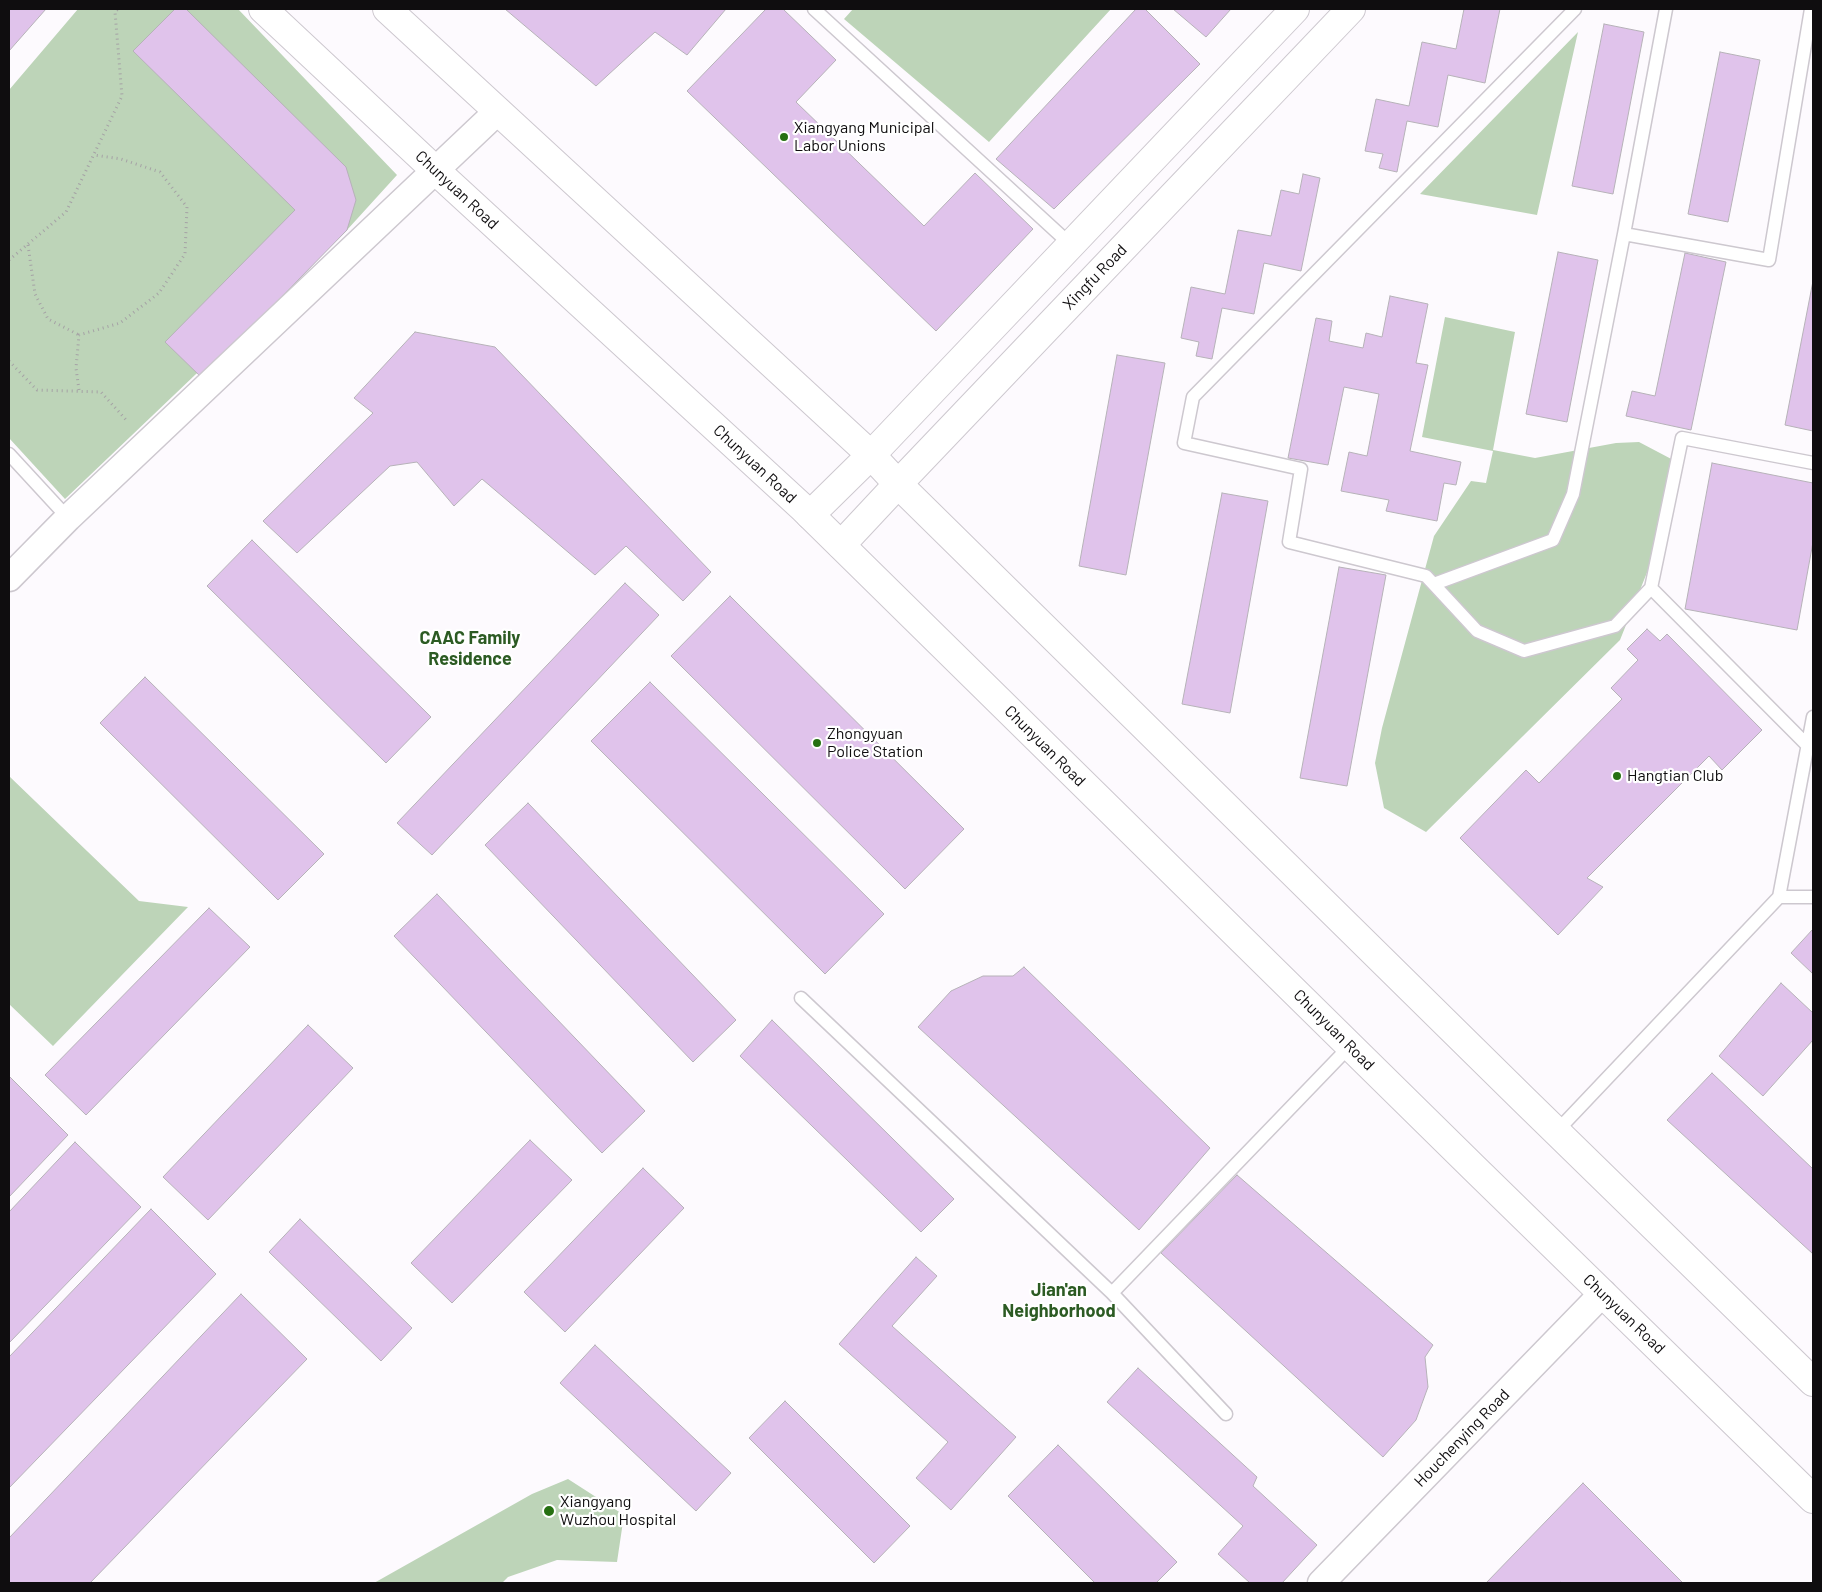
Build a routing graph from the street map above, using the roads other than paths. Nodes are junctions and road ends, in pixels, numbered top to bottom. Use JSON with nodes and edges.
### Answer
{"nodes":[{"id":1,"x":263,"y":9,"type":"edge"},
{"id":2,"x":387,"y":9,"type":"edge"},
{"id":3,"x":814,"y":9,"type":"edge"},
{"id":4,"x":1295,"y":9,"type":"edge"},
{"id":5,"x":1351,"y":9,"type":"edge"},
{"id":6,"x":1575,"y":9,"type":"edge"},
{"id":7,"x":1666,"y":9,"type":"edge"},
{"id":8,"x":1811,"y":9,"type":"edge"},
{"id":9,"x":498,"y":112,"type":"junction"},
{"id":10,"x":435,"y":170,"type":"junction"},
{"id":11,"x":1624,"y":234,"type":"junction"},
{"id":12,"x":1071,"y":245,"type":"junction"},
{"id":13,"x":9,"y":454,"type":"edge"},
{"id":14,"x":871,"y":455,"type":"junction"},
{"id":15,"x":1813,"y":463,"type":"edge"},
{"id":16,"x":898,"y":484,"type":"junction"},
{"id":17,"x":810,"y":515,"type":"junction"},
{"id":18,"x":68,"y":518,"type":"junction"},
{"id":19,"x":841,"y":545,"type":"junction"},
{"id":20,"x":9,"y":578,"type":"edge"},
{"id":21,"x":1434,"y":584,"type":"junction"},
{"id":22,"x":1651,"y":588,"type":"junction"},
{"id":23,"x":1813,"y":716,"type":"edge"},
{"id":24,"x":1808,"y":746,"type":"junction"},
{"id":25,"x":1779,"y":897,"type":"junction"},
{"id":26,"x":1813,"y":897,"type":"edge"},
{"id":27,"x":802,"y":998,"type":"dead end"},
{"id":28,"x":1350,"y":1046,"type":"junction"},
{"id":29,"x":1556,"y":1132,"type":"junction"},
{"id":30,"x":1112,"y":1293,"type":"junction"},
{"id":31,"x":1603,"y":1293,"type":"junction"},
{"id":32,"x":1813,"y":1382,"type":"edge"},
{"id":33,"x":1226,"y":1414,"type":"dead end"},
{"id":34,"x":1813,"y":1499,"type":"edge"},
{"id":35,"x":1321,"y":1583,"type":"edge"}],
"edges":[{"from":1,"to":10,"type":"main road","name":"Chunyuan Road"},
{"from":2,"to":9,"type":"main road"},
{"from":3,"to":12,"type":"lane"},
{"from":4,"to":12,"type":"main road"},
{"from":5,"to":16,"type":"main road","name":"Xingfu Road"},
{"from":6,"to":21,"type":"lane"},
{"from":7,"to":11,"type":"lane"},
{"from":8,"to":11,"type":"lane"},
{"from":9,"to":10,"type":"street"},
{"from":9,"to":14,"type":"main road"},
{"from":10,"to":17,"type":"main road","name":"Chunyuan Road"},
{"from":10,"to":18,"type":"street"},
{"from":11,"to":21,"type":"lane"},
{"from":12,"to":14,"type":"main road"},
{"from":13,"to":18,"type":"lane"},
{"from":14,"to":16,"type":"main road"},
{"from":14,"to":17,"type":"main road"},
{"from":15,"to":22,"type":"lane"},
{"from":16,"to":19,"type":"main road","name":"Xingfu Road"},
{"from":16,"to":29,"type":"main road"},
{"from":17,"to":19,"type":"main road","name":"Chunyuan Road"},
{"from":18,"to":20,"type":"street"},
{"from":19,"to":28,"type":"main road","name":"Chunyuan Road"},
{"from":21,"to":22,"type":"lane"},
{"from":22,"to":24,"type":"lane"},
{"from":23,"to":24,"type":"lane"},
{"from":24,"to":25,"type":"lane"},
{"from":25,"to":26,"type":"lane"},
{"from":25,"to":29,"type":"lane"},
{"from":27,"to":30,"type":"lane"},
{"from":28,"to":30,"type":"lane"},
{"from":28,"to":31,"type":"main road","name":"Chunyuan Road"},
{"from":29,"to":32,"type":"main road"},
{"from":30,"to":33,"type":"lane"},
{"from":31,"to":34,"type":"main road","name":"Chunyuan Road"},
{"from":31,"to":35,"type":"street","name":"Houchenying Road"}]}
